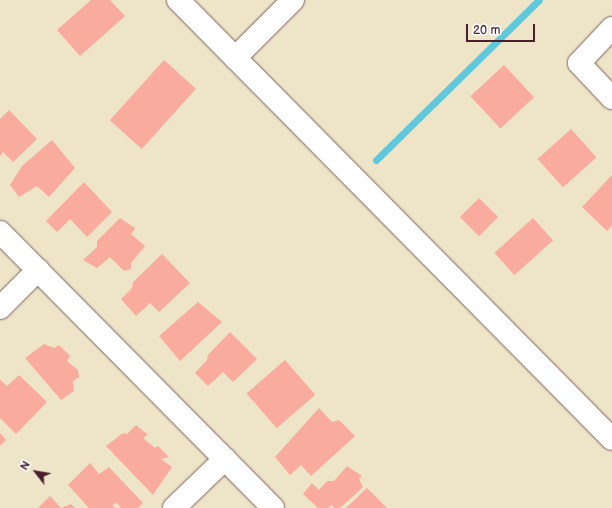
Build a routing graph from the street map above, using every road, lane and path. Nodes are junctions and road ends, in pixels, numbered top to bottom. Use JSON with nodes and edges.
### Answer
{"nodes":[{"id":1,"x":178,"y":0,"type":"edge"},
{"id":2,"x":293,"y":0,"type":"edge"},
{"id":3,"x":612,"y":28,"type":"edge"},
{"id":4,"x":235,"y":58,"type":"junction"},
{"id":5,"x":612,"y":98,"type":"edge"},
{"id":6,"x":0,"y":232,"type":"edge"},
{"id":7,"x":38,"y":270,"type":"junction"},
{"id":8,"x":0,"y":308,"type":"edge"},
{"id":9,"x":612,"y":439,"type":"edge"},
{"id":10,"x":225,"y":459,"type":"junction"},
{"id":11,"x":174,"y":508,"type":"edge"},
{"id":12,"x":273,"y":508,"type":"edge"}],
"edges":[{"from":1,"to":4,"type":"street"},
{"from":2,"to":4,"type":"street"},
{"from":3,"to":5,"type":"street"},
{"from":4,"to":9,"type":"street"},
{"from":6,"to":7,"type":"street"},
{"from":7,"to":8,"type":"street"},
{"from":7,"to":10,"type":"street"},
{"from":10,"to":11,"type":"street"},
{"from":10,"to":12,"type":"street"}]}
